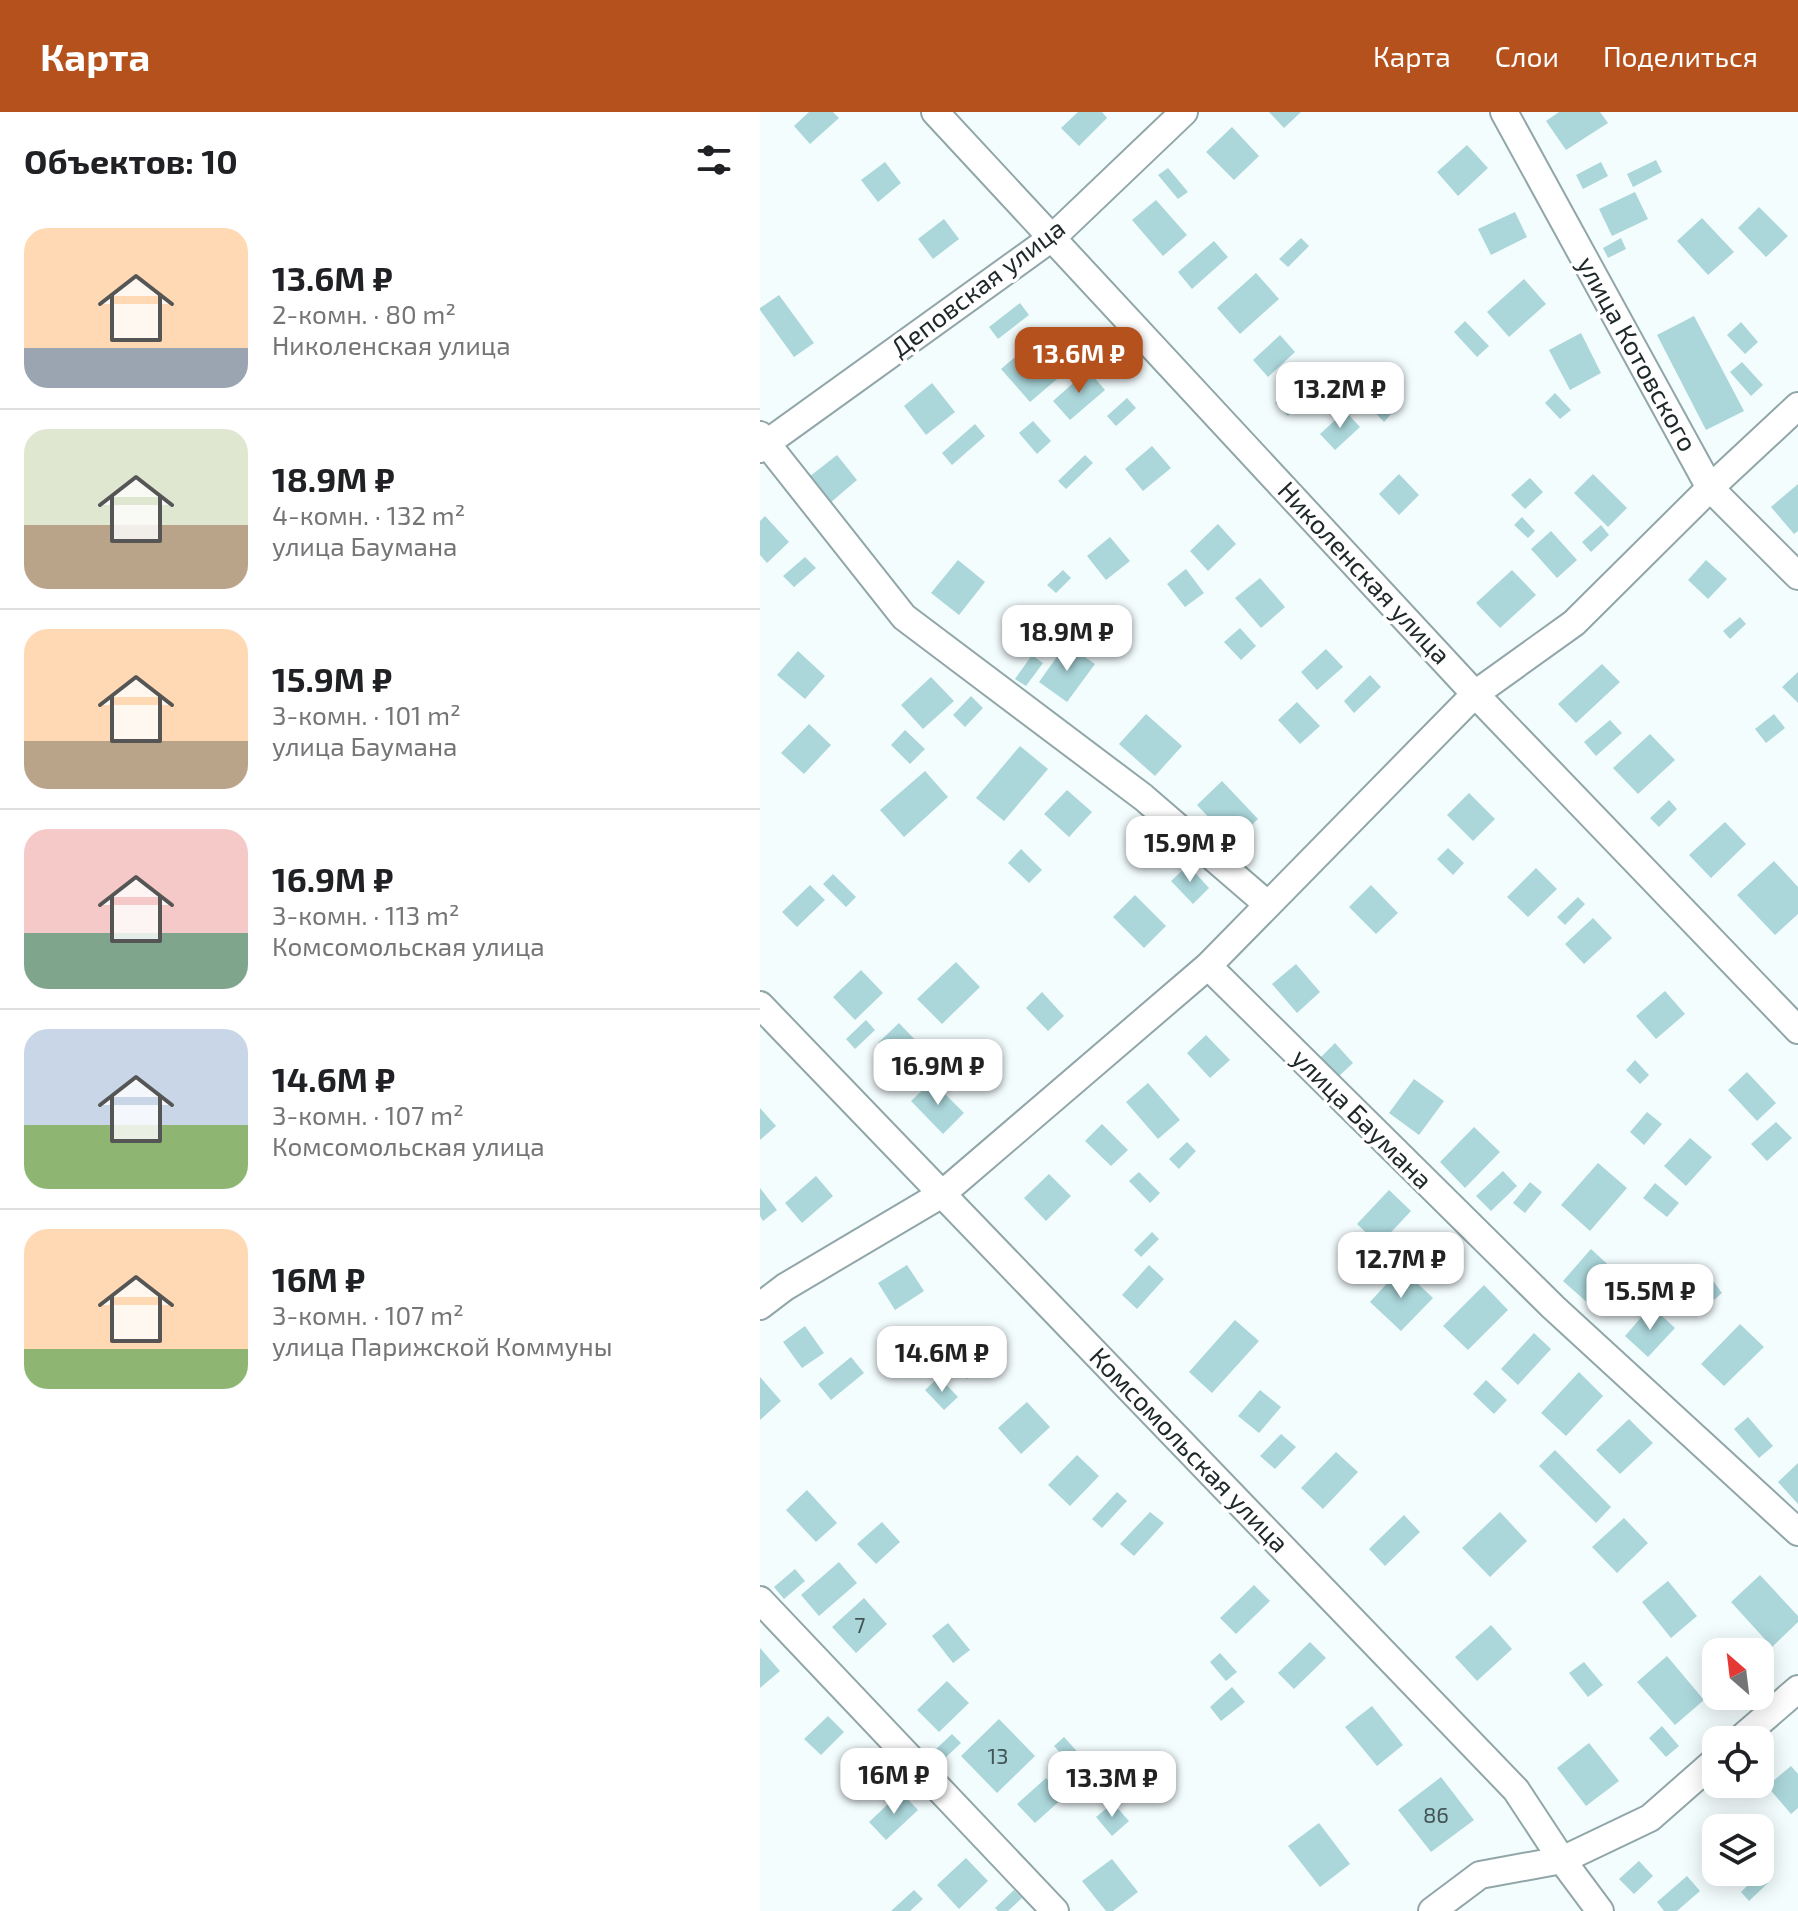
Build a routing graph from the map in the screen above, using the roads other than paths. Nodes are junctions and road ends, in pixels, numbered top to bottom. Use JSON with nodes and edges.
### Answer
{"nodes":[{"id":1,"x":935,"y":112,"type":"edge"},
{"id":2,"x":1184,"y":112,"type":"edge"},
{"id":3,"x":1504,"y":112,"type":"edge"},
{"id":4,"x":1053,"y":237,"type":"junction"},
{"id":5,"x":1798,"y":406,"type":"edge"},
{"id":6,"x":762,"y":442,"type":"edge"},
{"id":7,"x":1710,"y":488,"type":"junction"},
{"id":8,"x":1798,"y":576,"type":"edge"},
{"id":9,"x":1475,"y":694,"type":"junction"},
{"id":10,"x":1267,"y":904,"type":"junction"},
{"id":11,"x":1208,"y":966,"type":"junction"},
{"id":12,"x":760,"y":1005,"type":"edge"},
{"id":13,"x":1798,"y":1030,"type":"edge"},
{"id":14,"x":942,"y":1194,"type":"junction"},
{"id":15,"x":760,"y":1306,"type":"edge"},
{"id":16,"x":1798,"y":1532,"type":"edge"},
{"id":17,"x":760,"y":1600,"type":"edge"},
{"id":18,"x":1798,"y":1689,"type":"edge"},
{"id":19,"x":1755,"y":1726,"type":"edge"},
{"id":20,"x":1702,"y":1772,"type":"edge"},
{"id":21,"x":1562,"y":1860,"type":"junction"},
{"id":22,"x":1055,"y":1911,"type":"edge"},
{"id":23,"x":1432,"y":1911,"type":"edge"},
{"id":24,"x":1600,"y":1911,"type":"edge"}],
"edges":[{"from":1,"to":4,"type":"street","name":"Николенская улица"},
{"from":2,"to":4,"type":"street","name":"Деповская улица"},
{"from":3,"to":7,"type":"street","name":"улица Котовского"},
{"from":4,"to":6,"type":"street","name":"Деповская улица"},
{"from":4,"to":9,"type":"street","name":"Николенская улица"},
{"from":5,"to":7,"type":"street"},
{"from":6,"to":10,"type":"street"},
{"from":7,"to":8,"type":"street","name":"улица Котовского"},
{"from":7,"to":9,"type":"street"},
{"from":9,"to":10,"type":"street"},
{"from":9,"to":13,"type":"street","name":"Николенская улица"},
{"from":10,"to":11,"type":"street"},
{"from":11,"to":14,"type":"street"},
{"from":11,"to":16,"type":"street","name":"улица Баумана"},
{"from":12,"to":14,"type":"street","name":"Комсомольская улица"},
{"from":14,"to":15,"type":"street"},
{"from":14,"to":21,"type":"street","name":"Комсомольская улица"},
{"from":17,"to":22,"type":"street"},
{"from":18,"to":19,"type":"street"},
{"from":20,"to":21,"type":"street"},
{"from":21,"to":23,"type":"street"},
{"from":21,"to":24,"type":"street","name":"Комсомольская улица"}]}
